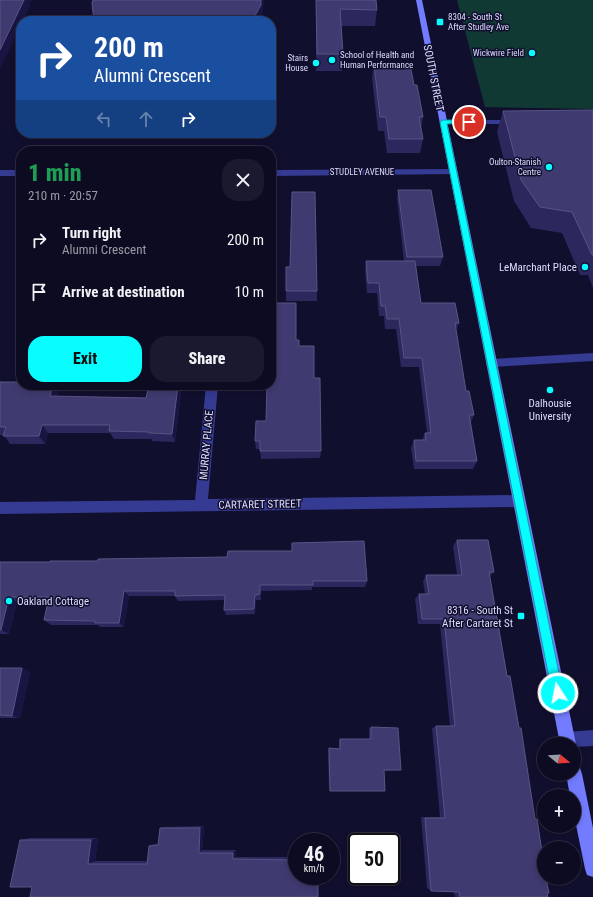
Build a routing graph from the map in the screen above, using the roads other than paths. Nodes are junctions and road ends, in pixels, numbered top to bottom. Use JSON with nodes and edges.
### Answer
{"nodes":[{"id":1,"x":419,"y":0,"type":"edge"},
{"id":2,"x":443,"y":122,"type":"junction"},
{"id":3,"x":522,"y":123,"type":"edge"},
{"id":4,"x":453,"y":172,"type":"junction"},
{"id":5,"x":0,"y":173,"type":"edge"},
{"id":6,"x":16,"y":173,"type":"edge"},
{"id":7,"x":276,"y":173,"type":"edge"},
{"id":8,"x":593,"y":358,"type":"edge"},
{"id":9,"x":491,"y":363,"type":"junction"},
{"id":10,"x":212,"y":390,"type":"edge"},
{"id":11,"x":519,"y":501,"type":"junction"},
{"id":12,"x":201,"y":505,"type":"junction"},
{"id":13,"x":0,"y":508,"type":"edge"},
{"id":14,"x":566,"y":737,"type":"edge"},
{"id":15,"x":593,"y":738,"type":"edge"},
{"id":16,"x":581,"y":740,"type":"edge"},
{"id":17,"x":575,"y":781,"type":"edge"},
{"id":18,"x":593,"y":869,"type":"edge"}],
"edges":[{"from":1,"to":2,"type":"main road","name":"SOUTH STREET"},
{"from":2,"to":3,"type":"street"},
{"from":2,"to":4,"type":"main road","name":"SOUTH STREET"},
{"from":4,"to":7,"type":"street","name":"STUDLEY AVENUE"},
{"from":4,"to":9,"type":"main road","name":"SOUTH STREET"},
{"from":5,"to":6,"type":"street"},
{"from":8,"to":9,"type":"street"},
{"from":9,"to":11,"type":"main road","name":"SOUTH STREET"},
{"from":10,"to":12,"type":"street","name":"MURRAY PLACE"},
{"from":11,"to":12,"type":"street","name":"CARTARET STREET"},
{"from":11,"to":14,"type":"main road","name":"SOUTH STREET"},
{"from":12,"to":13,"type":"street","name":"CARTARET STREET"},
{"from":15,"to":16,"type":"street"},
{"from":17,"to":18,"type":"main road"}]}
